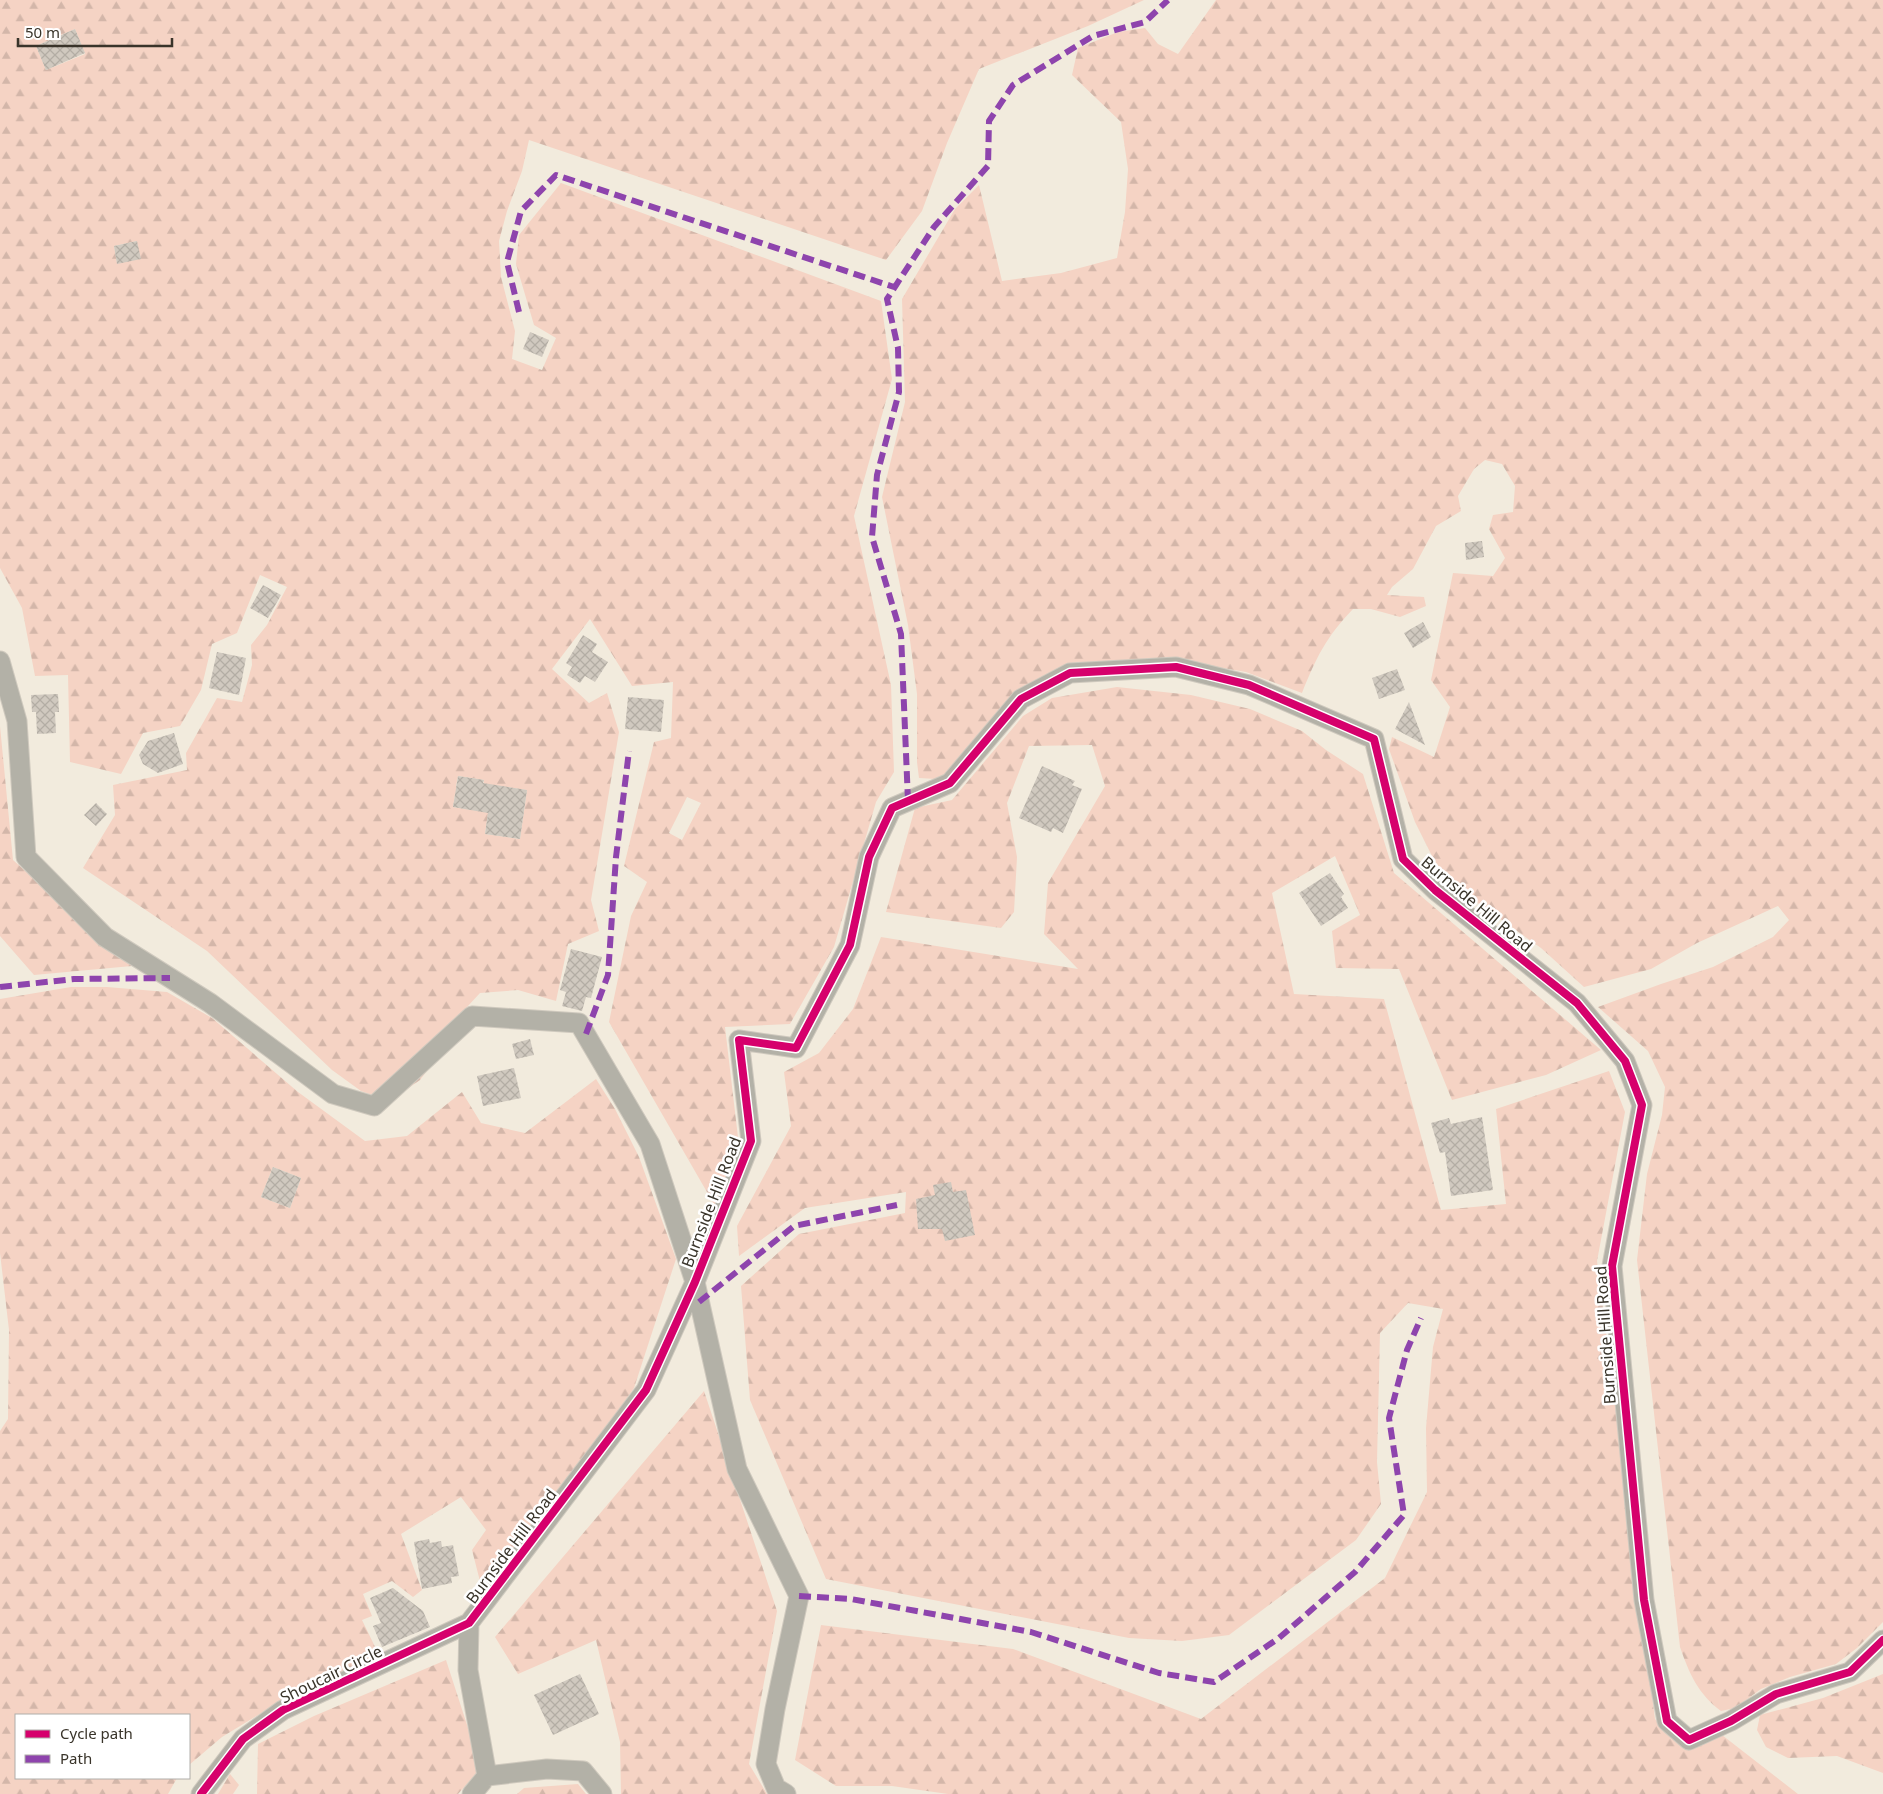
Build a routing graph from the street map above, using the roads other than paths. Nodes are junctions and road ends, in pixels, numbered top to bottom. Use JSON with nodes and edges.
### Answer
{"nodes":[{"id":1,"x":0,"y":662,"type":"edge"},
{"id":2,"x":695,"y":1282,"type":"junction"},
{"id":3,"x":469,"y":1623,"type":"junction"},
{"id":4,"x":1883,"y":1640,"type":"edge"},
{"id":5,"x":487,"y":1776,"type":"junction"},
{"id":6,"x":201,"y":1794,"type":"edge"},
{"id":7,"x":472,"y":1794,"type":"edge"},
{"id":8,"x":602,"y":1794,"type":"edge"},
{"id":9,"x":786,"y":1794,"type":"edge"}],
"edges":[{"from":1,"to":2,"type":"street"},
{"from":2,"to":3,"type":"street","name":"Burnside Hill Road"},
{"from":2,"to":4,"type":"street","name":"Burnside Hill Road"},
{"from":2,"to":9,"type":"street"},
{"from":3,"to":5,"type":"street"},
{"from":3,"to":6,"type":"street","name":"Shoucair Circle"},
{"from":5,"to":7,"type":"street"},
{"from":5,"to":8,"type":"street"}]}
